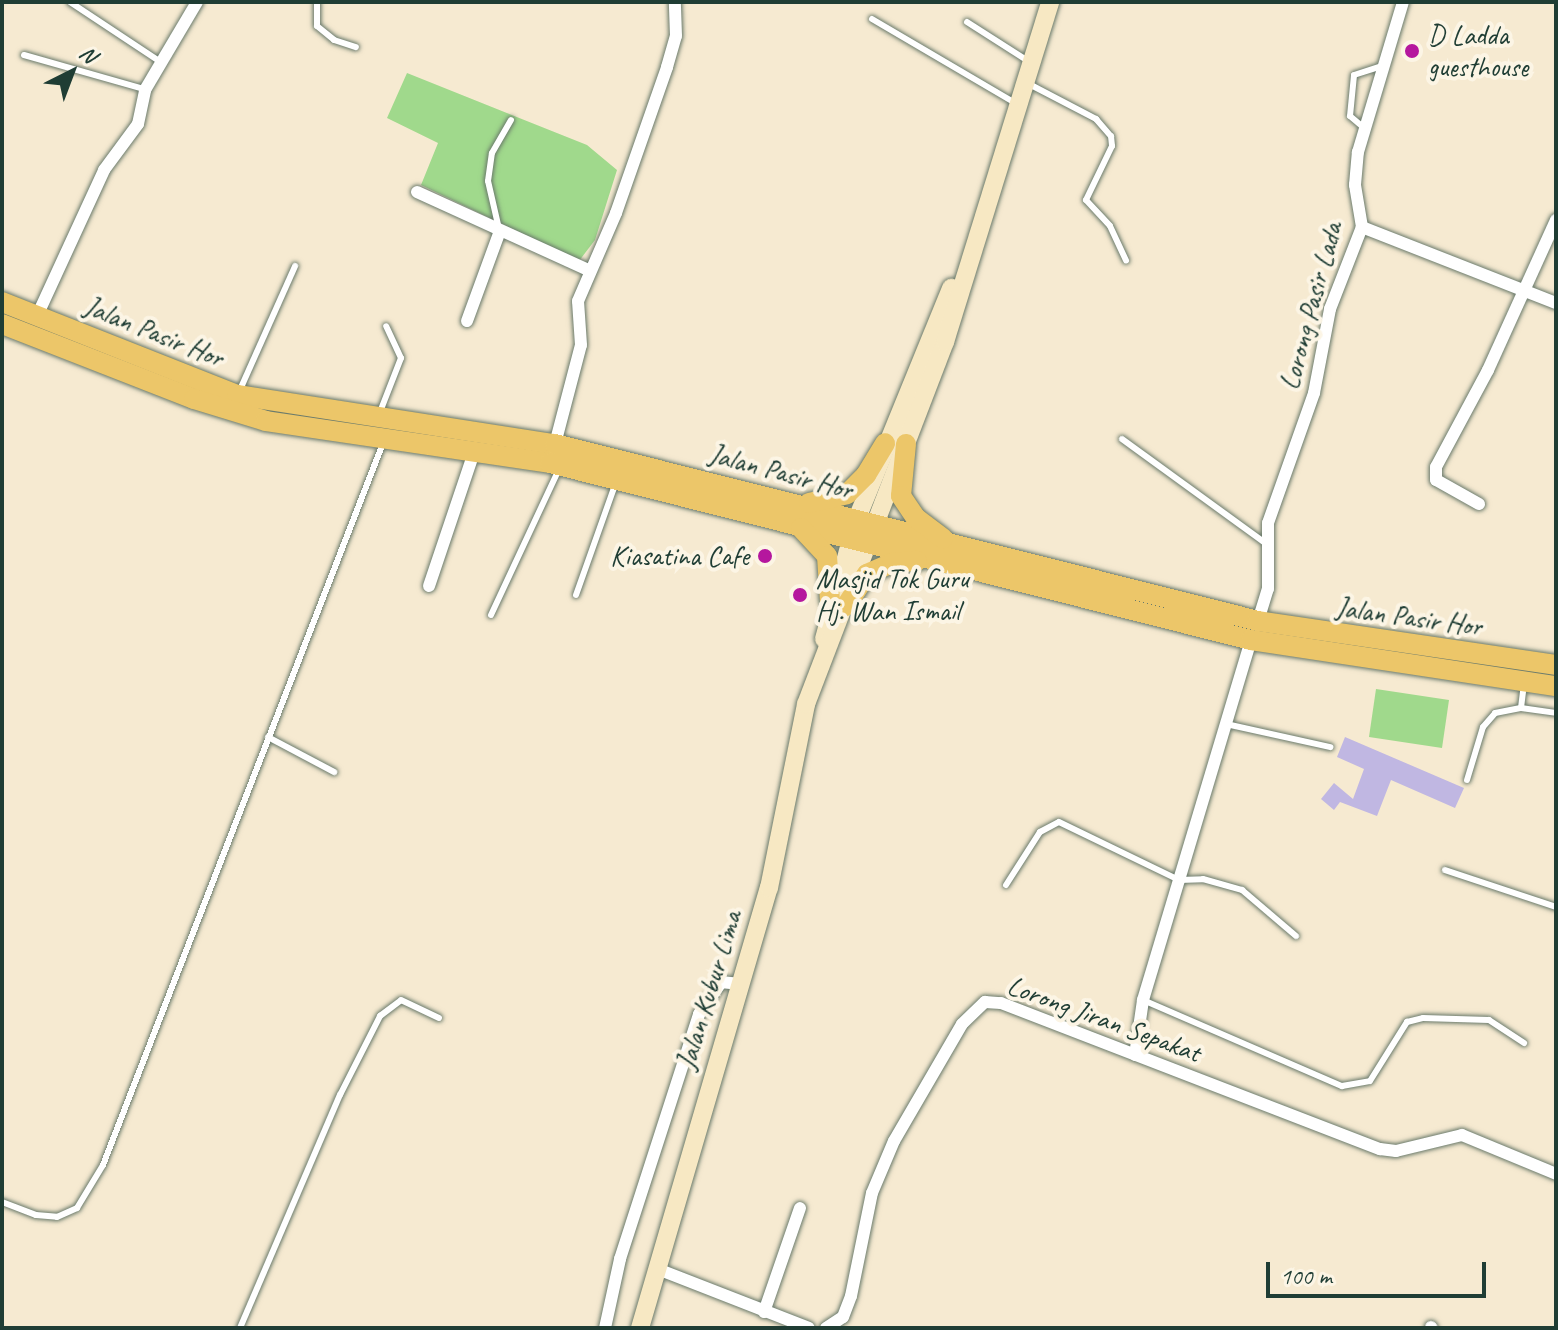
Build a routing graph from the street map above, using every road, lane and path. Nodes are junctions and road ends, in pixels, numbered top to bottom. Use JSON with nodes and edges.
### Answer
{"nodes":[{"id":1,"x":70,"y":2,"type":"edge"},
{"id":2,"x":197,"y":2,"type":"edge"},
{"id":3,"x":317,"y":2,"type":"edge"},
{"id":4,"x":675,"y":2,"type":"edge"},
{"id":5,"x":1050,"y":2,"type":"edge"},
{"id":6,"x":1403,"y":2,"type":"edge"},
{"id":7,"x":872,"y":19,"type":"dead end"},
{"id":8,"x":967,"y":22,"type":"dead end"},
{"id":9,"x":356,"y":47,"type":"dead end"},
{"id":10,"x":24,"y":55,"type":"dead end"},
{"id":11,"x":162,"y":63,"type":"junction"},
{"id":12,"x":1032,"y":64,"type":"junction"},
{"id":13,"x":1382,"y":66,"type":"junction"},
{"id":14,"x":1026,"y":83,"type":"junction"},
{"id":15,"x":145,"y":90,"type":"junction"},
{"id":16,"x":1019,"y":105,"type":"junction"},
{"id":17,"x":511,"y":120,"type":"dead end"},
{"id":18,"x":1363,"y":127,"type":"junction"},
{"id":19,"x":417,"y":192,"type":"dead end"},
{"id":20,"x":1556,"y":220,"type":"edge"},
{"id":21,"x":1362,"y":227,"type":"junction"},
{"id":22,"x":500,"y":231,"type":"junction"},
{"id":23,"x":970,"y":248,"type":"junction"},
{"id":24,"x":1126,"y":260,"type":"dead end"},
{"id":25,"x":295,"y":266,"type":"dead end"},
{"id":26,"x":590,"y":271,"type":"junction"},
{"id":27,"x":1523,"y":291,"type":"junction"},
{"id":28,"x":2,"y":302,"type":"edge"},
{"id":29,"x":1556,"y":303,"type":"edge"},
{"id":30,"x":37,"y":316,"type":"junction"},
{"id":31,"x":467,"y":321,"type":"dead end"},
{"id":32,"x":2,"y":324,"type":"edge"},
{"id":33,"x":386,"y":326,"type":"dead end"},
{"id":34,"x":237,"y":395,"type":"junction"},
{"id":35,"x":379,"y":415,"type":"junction"},
{"id":36,"x":386,"y":436,"type":"junction"},
{"id":37,"x":1122,"y":439,"type":"dead end"},
{"id":38,"x":885,"y":443,"type":"junction"},
{"id":39,"x":555,"y":444,"type":"junction"},
{"id":40,"x":906,"y":444,"type":"junction"},
{"id":41,"x":475,"y":449,"type":"junction"},
{"id":42,"x":560,"y":465,"type":"junction"},
{"id":43,"x":617,"y":479,"type":"junction"},
{"id":44,"x":797,"y":504,"type":"junction"},
{"id":45,"x":1479,"y":504,"type":"dead end"},
{"id":46,"x":797,"y":525,"type":"junction"},
{"id":47,"x":863,"y":532,"type":"junction"},
{"id":48,"x":1265,"y":543,"type":"junction"},
{"id":49,"x":953,"y":545,"type":"junction"},
{"id":50,"x":933,"y":560,"type":"junction"},
{"id":51,"x":429,"y":586,"type":"dead end"},
{"id":52,"x":576,"y":595,"type":"dead end"},
{"id":53,"x":838,"y":604,"type":"junction"},
{"id":54,"x":491,"y":615,"type":"dead end"},
{"id":55,"x":1254,"y":630,"type":"junction"},
{"id":56,"x":1556,"y":665,"type":"edge"},
{"id":57,"x":1524,"y":681,"type":"junction"},
{"id":58,"x":1556,"y":686,"type":"edge"},
{"id":59,"x":1521,"y":708,"type":"junction"},
{"id":60,"x":1556,"y":713,"type":"edge"},
{"id":61,"x":1226,"y":724,"type":"junction"},
{"id":62,"x":268,"y":737,"type":"junction"},
{"id":63,"x":1330,"y":747,"type":"dead end"},
{"id":64,"x":334,"y":772,"type":"dead end"},
{"id":65,"x":1467,"y":780,"type":"dead end"},
{"id":66,"x":1445,"y":870,"type":"dead end"},
{"id":67,"x":1179,"y":880,"type":"junction"},
{"id":68,"x":1006,"y":885,"type":"dead end"},
{"id":69,"x":1556,"y":907,"type":"edge"},
{"id":70,"x":1296,"y":936,"type":"dead end"},
{"id":71,"x":740,"y":984,"type":"junction"},
{"id":72,"x":1143,"y":1000,"type":"junction"},
{"id":73,"x":439,"y":1018,"type":"dead end"},
{"id":74,"x":1524,"y":1043,"type":"dead end"},
{"id":75,"x":1135,"y":1055,"type":"junction"},
{"id":76,"x":1556,"y":1174,"type":"edge"},
{"id":77,"x":2,"y":1202,"type":"edge"},
{"id":78,"x":800,"y":1208,"type":"dead end"},
{"id":79,"x":655,"y":1268,"type":"junction"},
{"id":80,"x":764,"y":1312,"type":"junction"},
{"id":81,"x":240,"y":1328,"type":"edge"},
{"id":82,"x":605,"y":1328,"type":"edge"},
{"id":83,"x":640,"y":1328,"type":"edge"},
{"id":84,"x":809,"y":1328,"type":"edge"},
{"id":85,"x":826,"y":1328,"type":"edge"}],
"edges":[{"from":1,"to":11,"type":"lane"},
{"from":2,"to":11,"type":"street"},
{"from":3,"to":9,"type":"lane"},
{"from":4,"to":26,"type":"street"},
{"from":5,"to":12,"type":"main road"},
{"from":6,"to":13,"type":"street","name":"Lorong Pasir Lada"},
{"from":7,"to":16,"type":"lane"},
{"from":8,"to":12,"type":"lane"},
{"from":10,"to":15,"type":"lane"},
{"from":11,"to":15,"type":"street"},
{"from":12,"to":14,"type":"main road"},
{"from":13,"to":18,"type":"street","name":"Lorong Pasir Lada"},
{"from":13,"to":18,"type":"lane"},
{"from":14,"to":16,"type":"main road"},
{"from":14,"to":24,"type":"lane"},
{"from":15,"to":30,"type":"street"},
{"from":16,"to":23,"type":"main road"},
{"from":17,"to":22,"type":"lane"},
{"from":18,"to":21,"type":"street","name":"Lorong Pasir Lada"},
{"from":19,"to":22,"type":"street"},
{"from":20,"to":27,"type":"street"},
{"from":21,"to":27,"type":"street"},
{"from":21,"to":48,"type":"street","name":"Lorong Pasir Lada"},
{"from":22,"to":26,"type":"street"},
{"from":22,"to":31,"type":"street"},
{"from":23,"to":38,"type":"main road"},
{"from":23,"to":40,"type":"main road"},
{"from":25,"to":34,"type":"lane"},
{"from":26,"to":39,"type":"street"},
{"from":27,"to":29,"type":"street"},
{"from":27,"to":45,"type":"street"},
{"from":28,"to":30,"type":"main road","name":"Jalan Pasir Hor"},
{"from":30,"to":34,"type":"main road","name":"Jalan Pasir Hor"},
{"from":32,"to":36,"type":"main road","name":"Jalan Pasir Hor"},
{"from":33,"to":35,"type":"lane"},
{"from":34,"to":35,"type":"main road","name":"Jalan Pasir Hor"},
{"from":35,"to":39,"type":"main road","name":"Jalan Pasir Hor"},
{"from":36,"to":41,"type":"main road","name":"Jalan Pasir Hor"},
{"from":36,"to":62,"type":"lane"},
{"from":37,"to":48,"type":"lane"},
{"from":38,"to":44,"type":"main road"},
{"from":38,"to":47,"type":"main road"},
{"from":39,"to":44,"type":"main road","name":"Jalan Pasir Hor"},
{"from":40,"to":47,"type":"main road"},
{"from":40,"to":49,"type":"main road"},
{"from":41,"to":42,"type":"main road","name":"Jalan Pasir Hor"},
{"from":41,"to":51,"type":"street"},
{"from":42,"to":43,"type":"main road","name":"Jalan Pasir Hor"},
{"from":42,"to":54,"type":"lane"},
{"from":43,"to":46,"type":"main road","name":"Jalan Pasir Hor"},
{"from":43,"to":52,"type":"lane"},
{"from":44,"to":47,"type":"main road","name":"Jalan Pasir Hor"},
{"from":46,"to":47,"type":"main road","name":"Jalan Pasir Hor"},
{"from":46,"to":53,"type":"main road"},
{"from":47,"to":49,"type":"main road","name":"Jalan Pasir Hor"},
{"from":47,"to":50,"type":"main road","name":"Jalan Pasir Hor"},
{"from":47,"to":53,"type":"main road","name":"Jalan Kubur Lima"},
{"from":48,"to":55,"type":"street","name":"Lorong Pasir Lada"},
{"from":49,"to":55,"type":"main road","name":"Jalan Pasir Hor"},
{"from":50,"to":53,"type":"main road"},
{"from":50,"to":55,"type":"main road","name":"Jalan Pasir Hor"},
{"from":53,"to":71,"type":"main road","name":"Jalan Kubur Lima"},
{"from":55,"to":56,"type":"main road","name":"Jalan Pasir Hor"},
{"from":55,"to":57,"type":"main road","name":"Jalan Pasir Hor"},
{"from":55,"to":61,"type":"street","name":"Lorong Pasir Lada"},
{"from":57,"to":58,"type":"main road","name":"Jalan Pasir Hor"},
{"from":57,"to":59,"type":"lane"},
{"from":59,"to":60,"type":"lane"},
{"from":59,"to":65,"type":"lane"},
{"from":61,"to":63,"type":"lane"},
{"from":61,"to":67,"type":"street","name":"Lorong Pasir Lada"},
{"from":62,"to":64,"type":"lane"},
{"from":62,"to":77,"type":"lane"},
{"from":66,"to":69,"type":"lane"},
{"from":67,"to":68,"type":"lane"},
{"from":67,"to":70,"type":"lane"},
{"from":67,"to":72,"type":"street","name":"Lorong Pasir Lada"},
{"from":71,"to":79,"type":"main road","name":"Jalan Kubur Lima"},
{"from":71,"to":82,"type":"street"},
{"from":72,"to":74,"type":"lane"},
{"from":72,"to":75,"type":"street","name":"Lorong Pasir Lada"},
{"from":73,"to":81,"type":"lane"},
{"from":75,"to":76,"type":"street","name":"Lorong Jiran Sepakat"},
{"from":75,"to":85,"type":"street","name":"Lorong Jiran Sepakat"},
{"from":78,"to":80,"type":"street"},
{"from":79,"to":80,"type":"street"},
{"from":79,"to":83,"type":"main road","name":"Jalan Kubur Lima"},
{"from":80,"to":84,"type":"street"}]}
